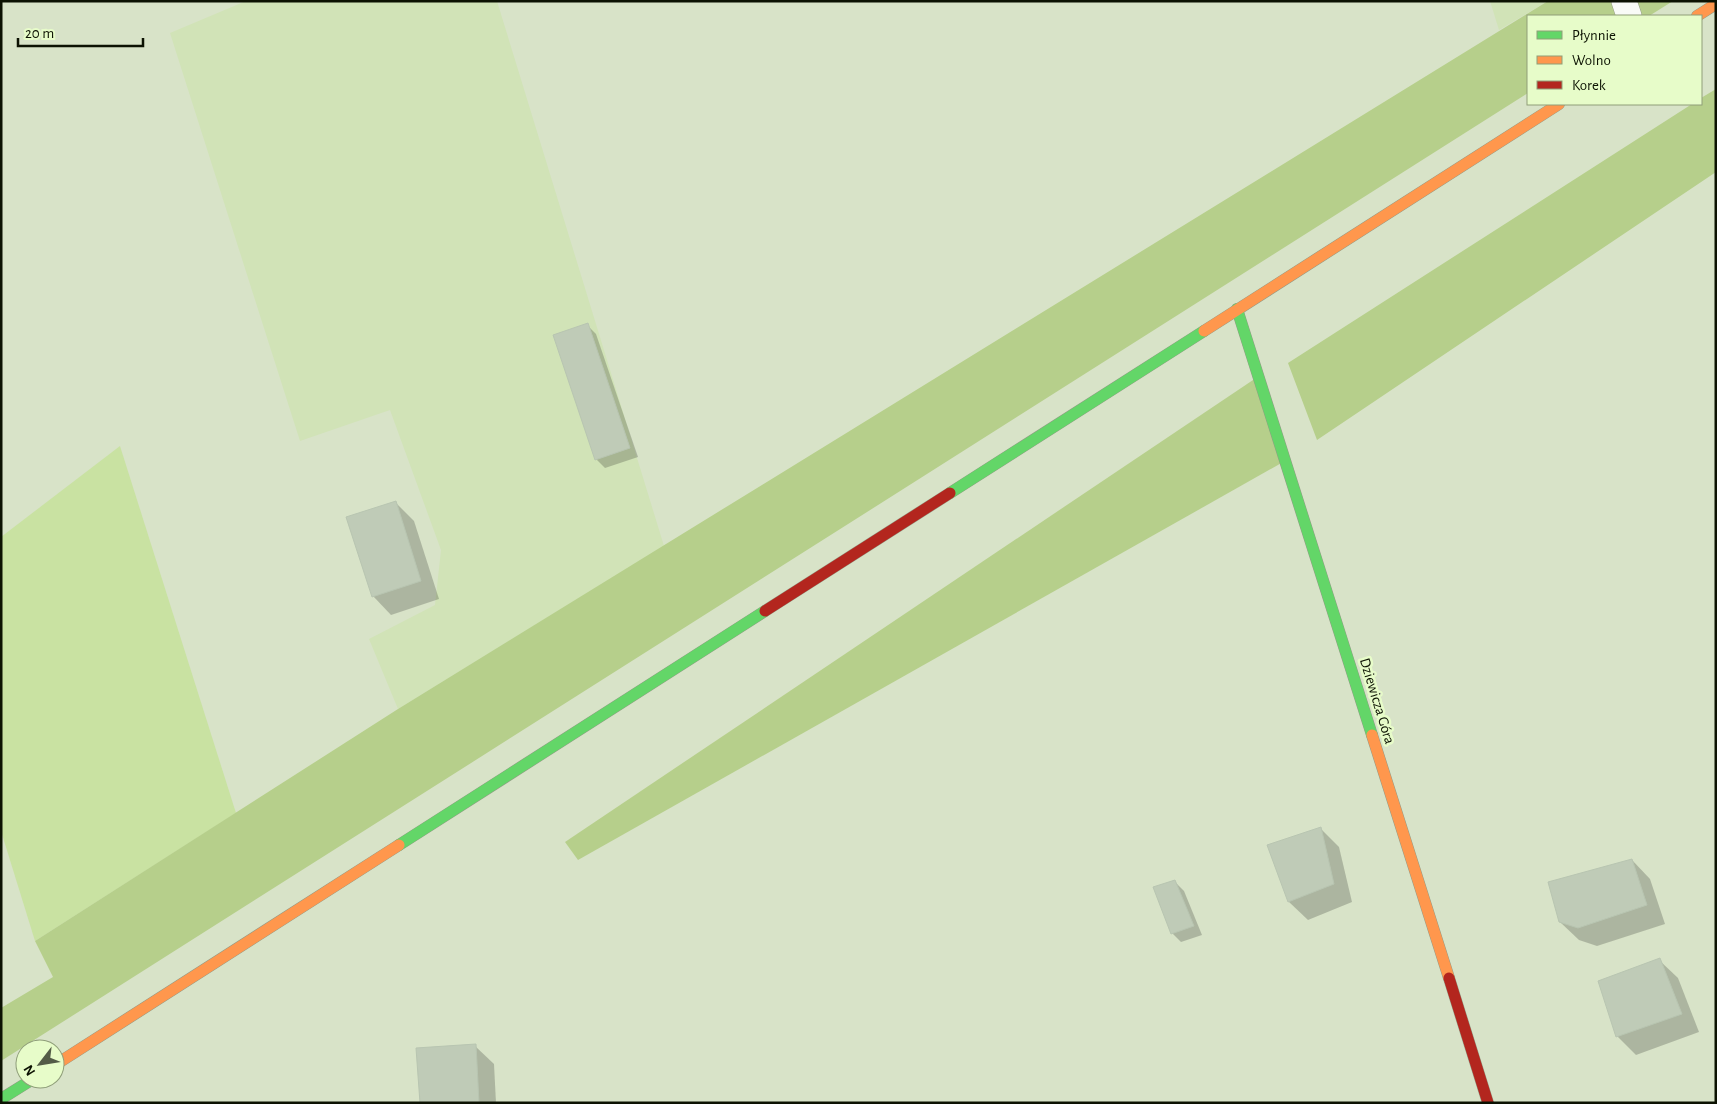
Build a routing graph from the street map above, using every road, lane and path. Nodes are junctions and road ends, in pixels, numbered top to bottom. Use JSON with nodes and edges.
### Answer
{"nodes":[{"id":1,"x":1624,"y":1,"type":"edge"},
{"id":2,"x":1716,"y":4,"type":"edge"},
{"id":3,"x":1629,"y":15,"type":"edge"},
{"id":4,"x":1699,"y":15,"type":"edge"},
{"id":5,"x":1557,"y":105,"type":"edge"},
{"id":6,"x":1237,"y":309,"type":"junction"},
{"id":7,"x":65,"y":1059,"type":"edge"},
{"id":8,"x":17,"y":1089,"type":"edge"},
{"id":9,"x":1,"y":1099,"type":"edge"},
{"id":10,"x":1488,"y":1103,"type":"edge"}],
"edges":[{"from":1,"to":3,"type":"lane"},
{"from":2,"to":4,"type":"main road"},
{"from":5,"to":6,"type":"main road"},
{"from":6,"to":7,"type":"main road"},
{"from":6,"to":10,"type":"main road","name":"Dziewicza Góra"},
{"from":8,"to":9,"type":"main road"}]}
